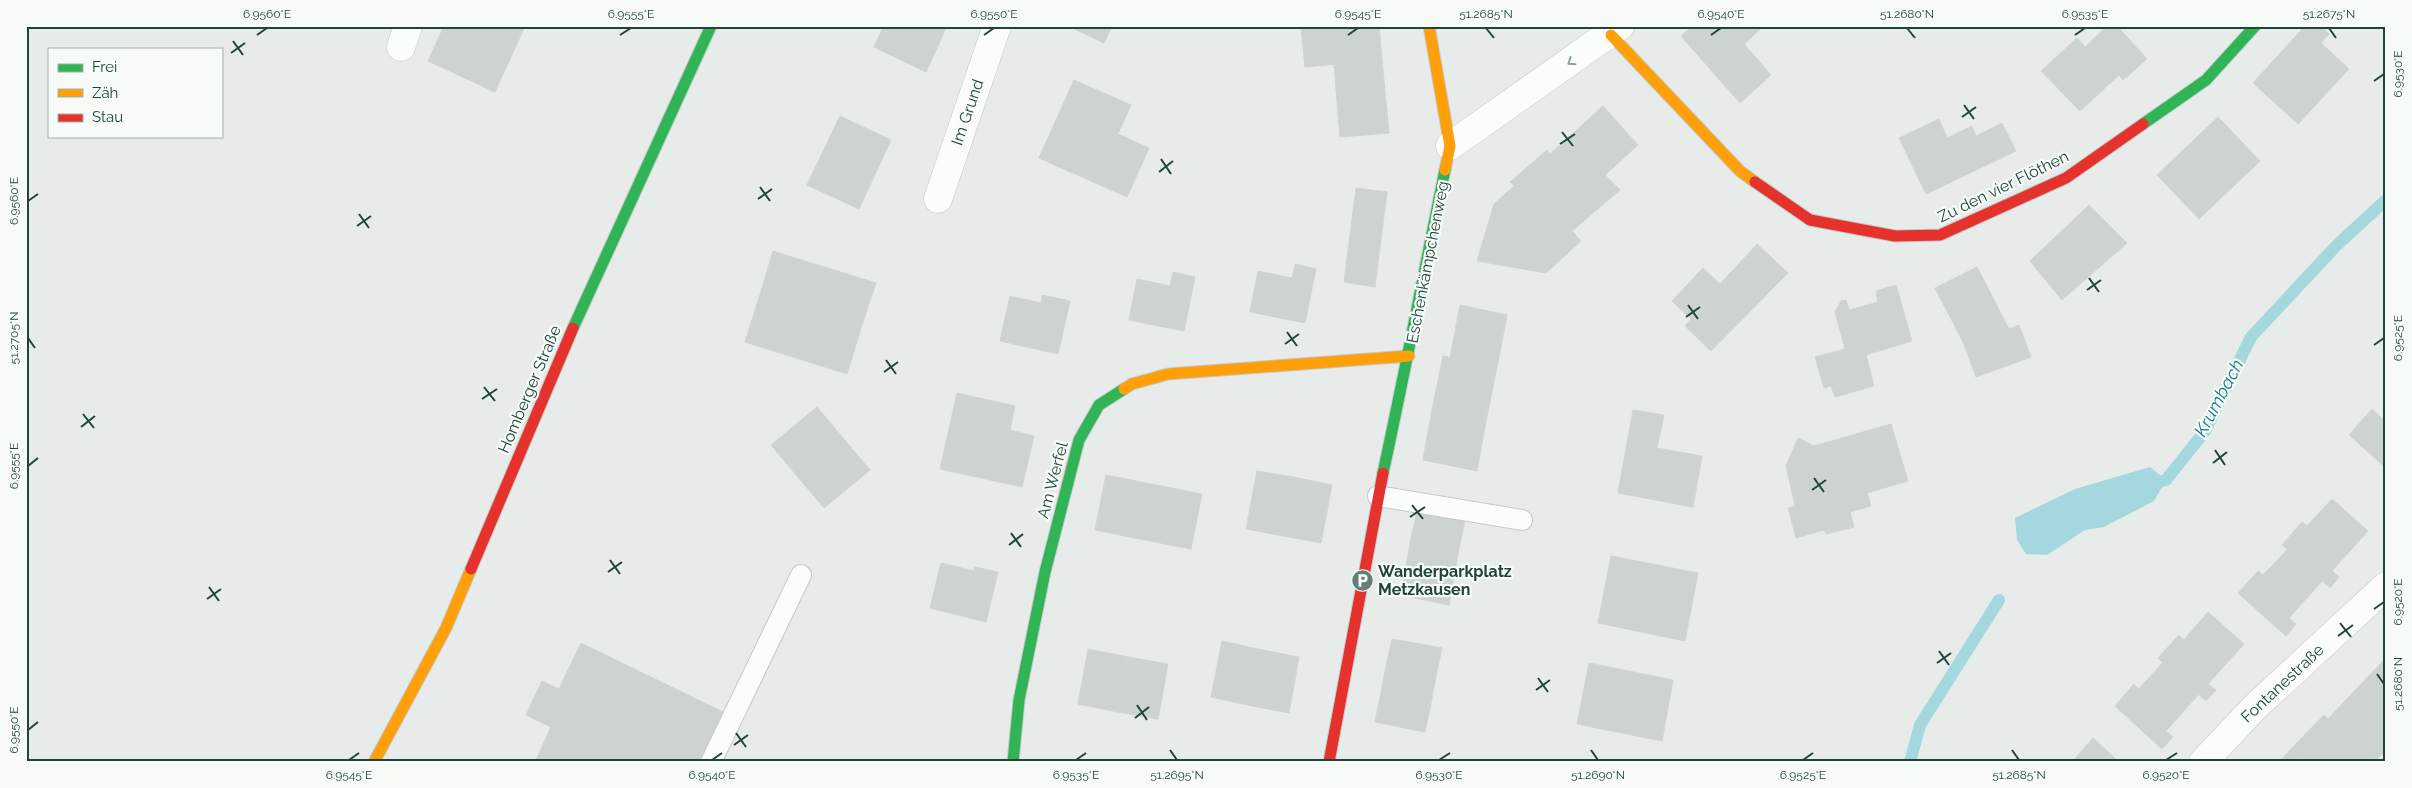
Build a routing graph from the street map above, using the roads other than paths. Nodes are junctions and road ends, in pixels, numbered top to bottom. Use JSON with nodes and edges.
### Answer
{"nodes":[{"id":1,"x":711,"y":26,"type":"edge"},
{"id":2,"x":997,"y":26,"type":"edge"},
{"id":3,"x":1429,"y":26,"type":"edge"},
{"id":4,"x":2254,"y":26,"type":"edge"},
{"id":5,"x":1616,"y":30,"type":"edge"},
{"id":6,"x":1450,"y":146,"type":"junction"},
{"id":7,"x":938,"y":199,"type":"dead end"},
{"id":8,"x":1409,"y":356,"type":"junction"},
{"id":9,"x":1378,"y":496,"type":"junction"},
{"id":10,"x":1522,"y":520,"type":"dead end"},
{"id":11,"x":801,"y":575,"type":"dead end"},
{"id":12,"x":2386,"y":586,"type":"edge"},
{"id":13,"x":374,"y":762,"type":"edge"},
{"id":14,"x":711,"y":762,"type":"edge"},
{"id":15,"x":1012,"y":762,"type":"edge"},
{"id":16,"x":1330,"y":762,"type":"edge"},
{"id":17,"x":2203,"y":762,"type":"edge"}],
"edges":[{"from":1,"to":13,"type":"street","name":"Homberger Straße"},
{"from":2,"to":7,"type":"street","name":"Im Grund"},
{"from":3,"to":6,"type":"street","name":"Eschenkämpchenweg"},
{"from":4,"to":5,"type":"street","name":"Zu den vier Flöthen"},
{"from":5,"to":6,"type":"street","one_way":true},
{"from":6,"to":8,"type":"street","name":"Eschenkämpchenweg"},
{"from":8,"to":9,"type":"street","name":"Eschenkämpchenweg"},
{"from":8,"to":15,"type":"street","name":"Am Werfel"},
{"from":9,"to":10,"type":"lane"},
{"from":9,"to":16,"type":"street","name":"Eschenkämpchenweg"},
{"from":11,"to":14,"type":"lane"},
{"from":12,"to":17,"type":"street","name":"Fontanestraße"}]}
